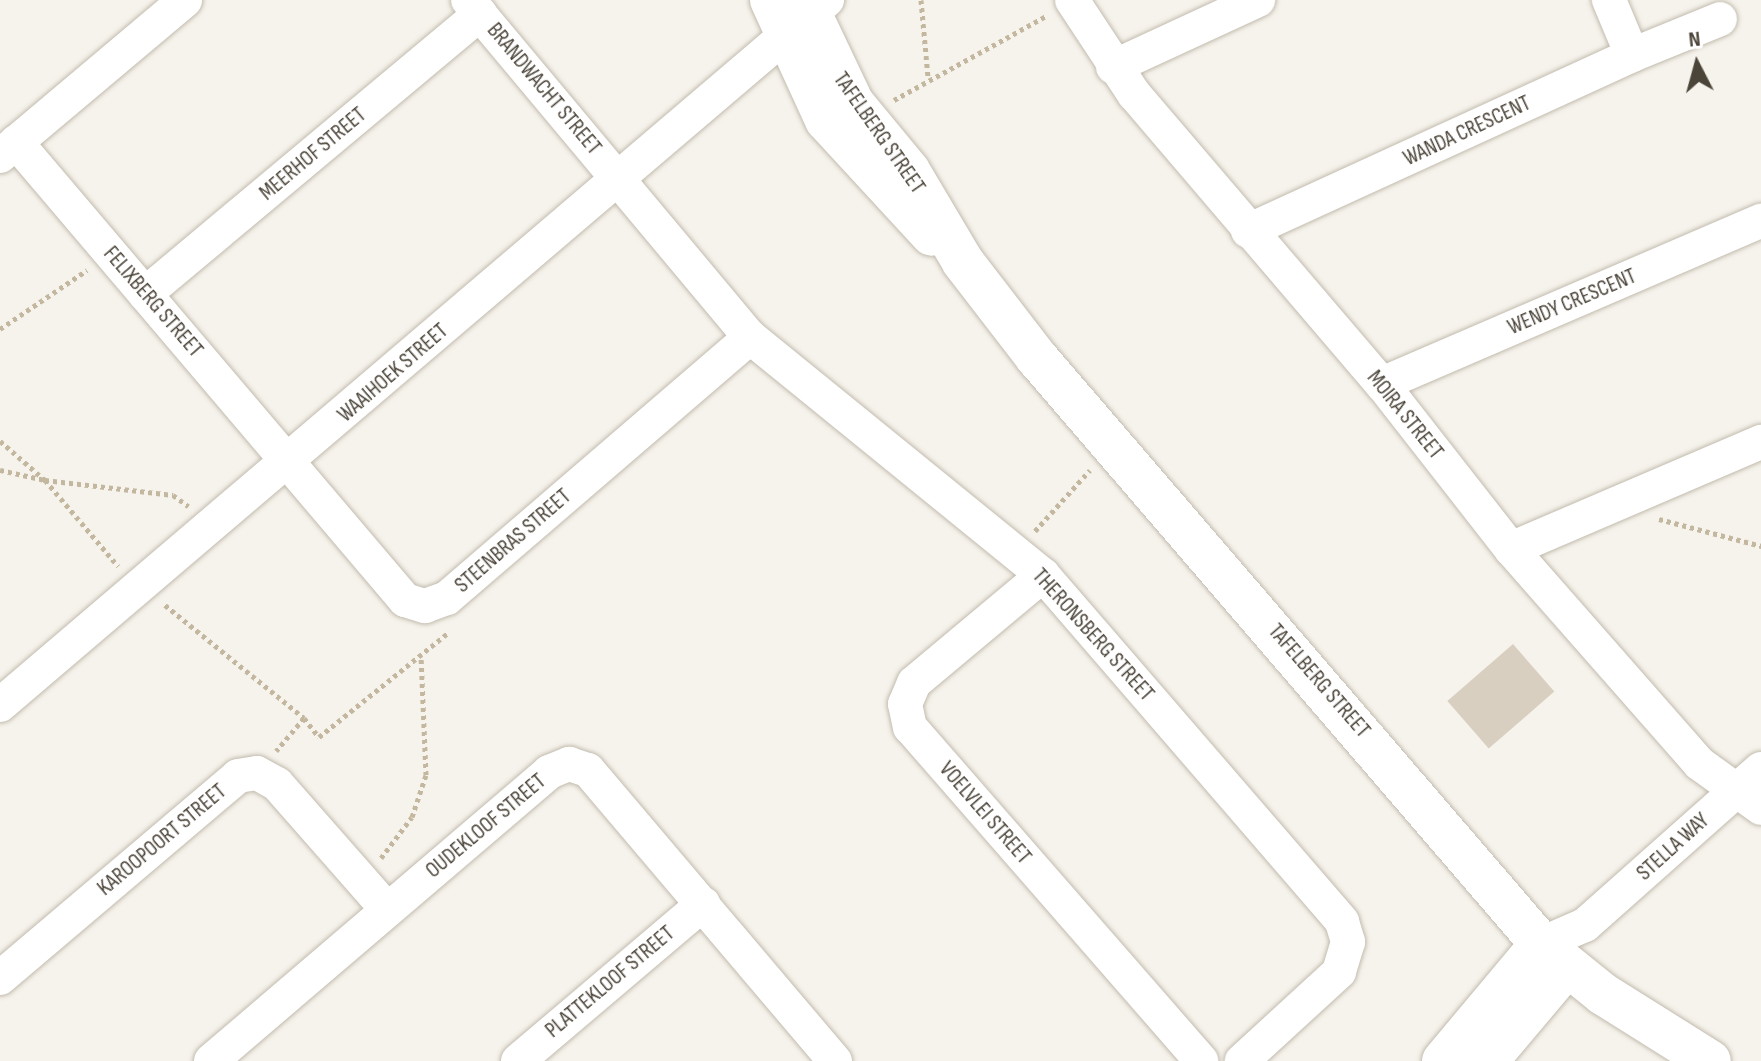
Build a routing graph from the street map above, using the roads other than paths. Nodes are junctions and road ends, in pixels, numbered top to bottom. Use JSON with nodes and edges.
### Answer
{"nodes":[{"id":1,"x":185,"y":0,"type":"edge"},
{"id":2,"x":1258,"y":0,"type":"edge"},
{"id":3,"x":1609,"y":0,"type":"edge"},
{"id":4,"x":1066,"y":5,"type":"edge"},
{"id":5,"x":474,"y":7,"type":"edge"},
{"id":6,"x":798,"y":10,"type":"edge"},
{"id":7,"x":1720,"y":19,"type":"dead end"},
{"id":8,"x":1632,"y":55,"type":"junction"},
{"id":9,"x":1113,"y":67,"type":"junction"},
{"id":10,"x":8,"y":149,"type":"edge"},
{"id":11,"x":619,"y":179,"type":"junction"},
{"id":12,"x":1761,"y":221,"type":"edge"},
{"id":13,"x":1248,"y":231,"type":"junction"},
{"id":14,"x":145,"y":294,"type":"junction"},
{"id":15,"x":750,"y":337,"type":"junction"},
{"id":16,"x":1382,"y":384,"type":"junction"},
{"id":17,"x":1761,"y":442,"type":"edge"},
{"id":18,"x":291,"y":461,"type":"junction"},
{"id":19,"x":1511,"y":549,"type":"junction"},
{"id":20,"x":1043,"y":575,"type":"junction"},
{"id":21,"x":0,"y":705,"type":"edge"},
{"id":22,"x":1761,"y":769,"type":"edge"},
{"id":23,"x":1748,"y":800,"type":"edge"},
{"id":24,"x":703,"y":904,"type":"junction"},
{"id":25,"x":387,"y":909,"type":"junction"},
{"id":26,"x":1554,"y":955,"type":"junction"},
{"id":27,"x":0,"y":978,"type":"edge"},
{"id":28,"x":211,"y":1061,"type":"edge"},
{"id":29,"x":518,"y":1061,"type":"edge"},
{"id":30,"x":835,"y":1061,"type":"edge"},
{"id":31,"x":1201,"y":1061,"type":"edge"},
{"id":32,"x":1242,"y":1061,"type":"edge"},
{"id":33,"x":1443,"y":1061,"type":"edge"},
{"id":34,"x":1487,"y":1061,"type":"edge"},
{"id":35,"x":1710,"y":1061,"type":"edge"}],
"edges":[{"from":1,"to":10,"type":"street"},
{"from":2,"to":9,"type":"street"},
{"from":3,"to":8,"type":"street"},
{"from":4,"to":9,"type":"street","name":"MOIRA STREET"},
{"from":5,"to":11,"type":"street","name":"BRANDWACHT STREET"},
{"from":5,"to":14,"type":"street","name":"MEERHOF STREET"},
{"from":6,"to":11,"type":"street","name":"WAAIHOEK STREET"},
{"from":6,"to":26,"type":"street","name":"TAFELBERG STREET"},
{"from":7,"to":8,"type":"street","name":"WANDA CRESCENT"},
{"from":8,"to":13,"type":"street","name":"WANDA CRESCENT"},
{"from":9,"to":13,"type":"street","name":"MOIRA STREET"},
{"from":10,"to":14,"type":"street","name":"FELIXBERG STREET"},
{"from":11,"to":15,"type":"street","name":"THERONSBERG STREET"},
{"from":11,"to":18,"type":"street","name":"WAAIHOEK STREET"},
{"from":12,"to":16,"type":"street","name":"WENDY CRESCENT"},
{"from":13,"to":16,"type":"street","name":"MOIRA STREET"},
{"from":14,"to":18,"type":"street","name":"FELIXBERG STREET"},
{"from":15,"to":18,"type":"street","name":"STEENBRAS STREET"},
{"from":15,"to":20,"type":"street","name":"THERONSBERG STREET"},
{"from":16,"to":19,"type":"street","name":"MOIRA STREET"},
{"from":17,"to":19,"type":"street"},
{"from":18,"to":21,"type":"street","name":"WAAIHOEK STREET"},
{"from":19,"to":23,"type":"street","name":"MOIRA STREET"},
{"from":20,"to":31,"type":"street","name":"VOELVLEI STREET"},
{"from":20,"to":32,"type":"street","name":"THERONSBERG STREET"},
{"from":22,"to":23,"type":"street","name":"STELLA WAY"},
{"from":23,"to":26,"type":"street","name":"STELLA WAY"},
{"from":24,"to":25,"type":"street","name":"OUDEKLOOF STREET"},
{"from":24,"to":29,"type":"street","name":"PLATTEKLOOF STREET"},
{"from":24,"to":30,"type":"street","name":"OUDEKLOOF STREET"},
{"from":25,"to":27,"type":"street","name":"KAROOPOORT STREET"},
{"from":25,"to":28,"type":"street","name":"OUDEKLOOF STREET"},
{"from":26,"to":33,"type":"street"},
{"from":26,"to":34,"type":"street"},
{"from":26,"to":35,"type":"street","name":"TAFELBERG STREET"}]}
